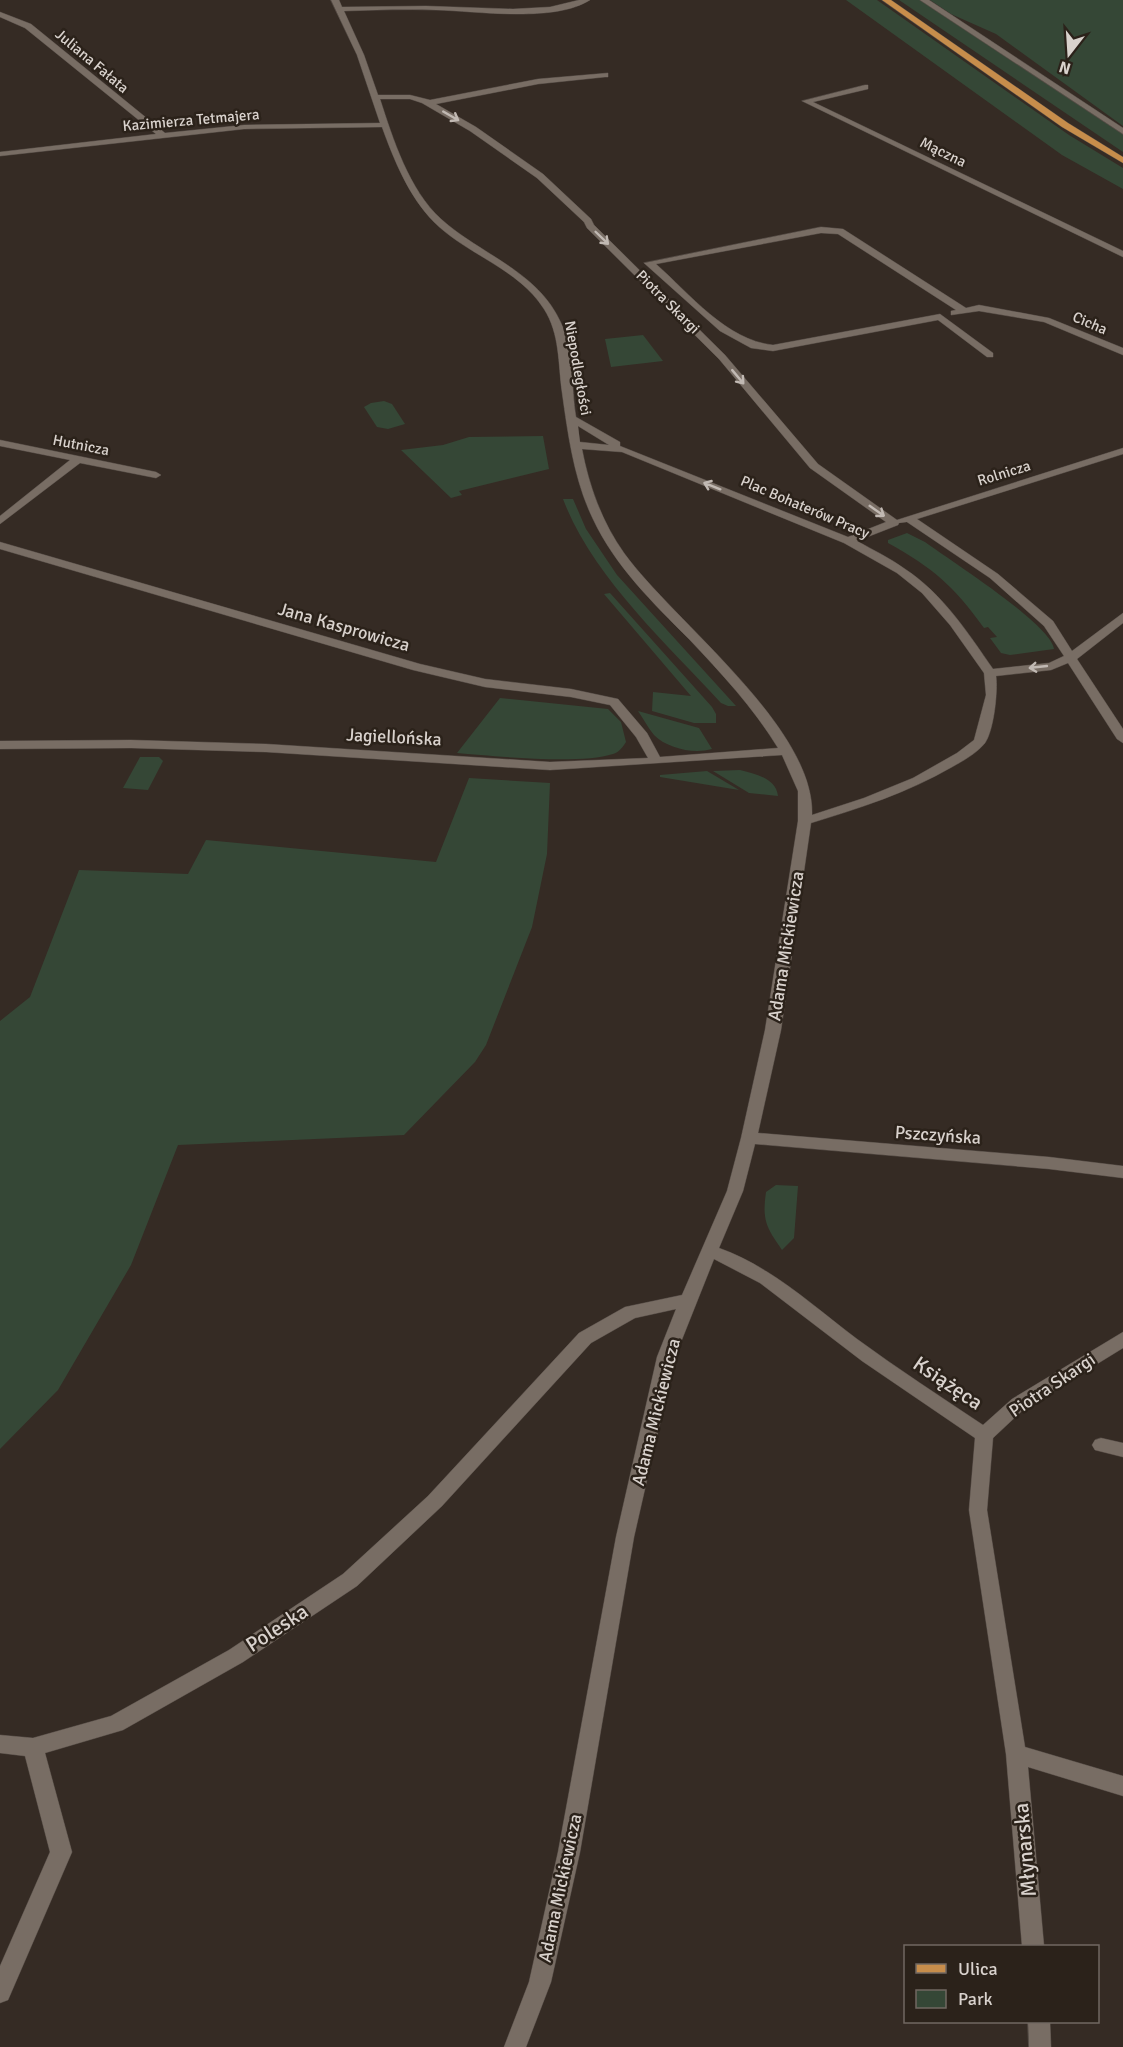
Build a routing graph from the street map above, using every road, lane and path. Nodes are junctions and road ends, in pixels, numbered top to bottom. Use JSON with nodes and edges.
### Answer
{"nodes":[{"id":1,"x":586,"y":0,"type":"edge"},
{"id":2,"x":886,"y":0,"type":"edge"},
{"id":3,"x":924,"y":0,"type":"edge"},
{"id":4,"x":338,"y":4,"type":"edge"},
{"id":5,"x":0,"y":14,"type":"edge"},
{"id":6,"x":605,"y":75,"type":"dead end"},
{"id":7,"x":865,"y":87,"type":"dead end"},
{"id":8,"x":376,"y":97,"type":"junction"},
{"id":9,"x":428,"y":103,"type":"junction"},
{"id":10,"x":386,"y":125,"type":"junction"},
{"id":11,"x":1123,"y":132,"type":"edge"},
{"id":12,"x":163,"y":135,"type":"junction"},
{"id":13,"x":0,"y":154,"type":"edge"},
{"id":14,"x":1123,"y":161,"type":"edge"},
{"id":15,"x":1123,"y":254,"type":"edge"},
{"id":16,"x":964,"y":311,"type":"junction"},
{"id":17,"x":940,"y":317,"type":"junction"},
{"id":18,"x":1123,"y":352,"type":"edge"},
{"id":19,"x":990,"y":355,"type":"dead end"},
{"id":20,"x":572,"y":419,"type":"junction"},
{"id":21,"x":0,"y":443,"type":"edge"},
{"id":22,"x":576,"y":445,"type":"junction"},
{"id":23,"x":624,"y":448,"type":"junction"},
{"id":24,"x":1123,"y":451,"type":"edge"},
{"id":25,"x":78,"y":459,"type":"junction"},
{"id":26,"x":156,"y":475,"type":"dead end"},
{"id":27,"x":909,"y":518,"type":"junction"},
{"id":28,"x":0,"y":521,"type":"edge"},
{"id":29,"x":894,"y":523,"type":"junction"},
{"id":30,"x":848,"y":541,"type":"junction"},
{"id":31,"x":0,"y":545,"type":"edge"},
{"id":32,"x":1123,"y":617,"type":"edge"},
{"id":33,"x":1072,"y":657,"type":"junction"},
{"id":34,"x":990,"y":673,"type":"junction"},
{"id":35,"x":1123,"y":739,"type":"edge"},
{"id":36,"x":0,"y":745,"type":"edge"},
{"id":37,"x":785,"y":751,"type":"junction"},
{"id":38,"x":656,"y":761,"type":"junction"},
{"id":39,"x":805,"y":821,"type":"junction"},
{"id":40,"x":749,"y":1138,"type":"junction"},
{"id":41,"x":1123,"y":1172,"type":"edge"},
{"id":42,"x":708,"y":1250,"type":"junction"},
{"id":43,"x":688,"y":1300,"type":"junction"},
{"id":44,"x":1123,"y":1339,"type":"edge"},
{"id":45,"x":984,"y":1435,"type":"junction"},
{"id":46,"x":1101,"y":1445,"type":"dead end"},
{"id":47,"x":1123,"y":1450,"type":"edge"},
{"id":48,"x":0,"y":1744,"type":"edge"},
{"id":49,"x":33,"y":1747,"type":"junction"},
{"id":50,"x":1016,"y":1754,"type":"junction"},
{"id":51,"x":1123,"y":1786,"type":"edge"},
{"id":52,"x":1033,"y":1945,"type":"edge"},
{"id":53,"x":0,"y":1992,"type":"edge"},
{"id":54,"x":1039,"y":2023,"type":"edge"},
{"id":55,"x":515,"y":2047,"type":"edge"},
{"id":56,"x":1040,"y":2047,"type":"edge"}],
"edges":[{"from":1,"to":4,"type":"street"},
{"from":2,"to":14,"type":"main road"},
{"from":3,"to":11,"type":"street"},
{"from":4,"to":8,"type":"street","name":"Niepodległości"},
{"from":5,"to":12,"type":"street","name":"Juliana Fałata"},
{"from":6,"to":9,"type":"street"},
{"from":7,"to":15,"type":"street","name":"Mączna"},
{"from":8,"to":9,"type":"street","name":"Piotra Skargi"},
{"from":8,"to":10,"type":"street","name":"Niepodległości"},
{"from":9,"to":29,"type":"street","name":"Piotra Skargi","one_way":true},
{"from":10,"to":12,"type":"street","name":"Kazimierza Tetmajera"},
{"from":10,"to":20,"type":"street","name":"Niepodległości"},
{"from":12,"to":13,"type":"street","name":"Kazimierza Tetmajera"},
{"from":16,"to":17,"type":"street","name":"Cicha"},
{"from":16,"to":17,"type":"street","name":"Cicha"},
{"from":16,"to":18,"type":"street","name":"Cicha"},
{"from":17,"to":19,"type":"street"},
{"from":20,"to":22,"type":"street","name":"Niepodległości"},
{"from":20,"to":23,"type":"street","name":"Plac Bohaterów Pracy"},
{"from":21,"to":25,"type":"street","name":"Hutnicza"},
{"from":22,"to":23,"type":"street","name":"Plac Bohaterów Pracy"},
{"from":22,"to":37,"type":"street","name":"Niepodległości"},
{"from":30,"to":23,"type":"street","name":"Plac Bohaterów Pracy","one_way":true},
{"from":24,"to":27,"type":"street","name":"Rolnicza"},
{"from":25,"to":26,"type":"street","name":"Hutnicza"},
{"from":25,"to":28,"type":"street"},
{"from":27,"to":29,"type":"street","name":"Rolnicza"},
{"from":27,"to":33,"type":"street"},
{"from":29,"to":30,"type":"street"},
{"from":30,"to":34,"type":"street","name":"Plac Bohaterów Pracy"},
{"from":31,"to":38,"type":"street","name":"Jana Kasprowicza"},
{"from":32,"to":33,"type":"street"},
{"from":33,"to":34,"type":"street","one_way":true},
{"from":33,"to":35,"type":"street"},
{"from":34,"to":39,"type":"street"},
{"from":36,"to":38,"type":"street","name":"Jagiellońska"},
{"from":37,"to":38,"type":"street","name":"Jagiellońska"},
{"from":37,"to":39,"type":"street","name":"Adama Mickiewicza"},
{"from":39,"to":40,"type":"street","name":"Adama Mickiewicza"},
{"from":40,"to":41,"type":"street","name":"Pszczyńska"},
{"from":40,"to":42,"type":"street","name":"Adama Mickiewicza"},
{"from":42,"to":43,"type":"street","name":"Adama Mickiewicza"},
{"from":42,"to":45,"type":"street","name":"Książęca"},
{"from":43,"to":49,"type":"street","name":"Poleska"},
{"from":43,"to":55,"type":"street","name":"Adama Mickiewicza"},
{"from":44,"to":45,"type":"street","name":"Piotra Skargi"},
{"from":45,"to":50,"type":"street","name":"Książęca"},
{"from":46,"to":47,"type":"street"},
{"from":48,"to":49,"type":"street"},
{"from":49,"to":53,"type":"street"},
{"from":50,"to":51,"type":"street"},
{"from":50,"to":52,"type":"street","name":"Młynarska"},
{"from":54,"to":56,"type":"street"}]}
